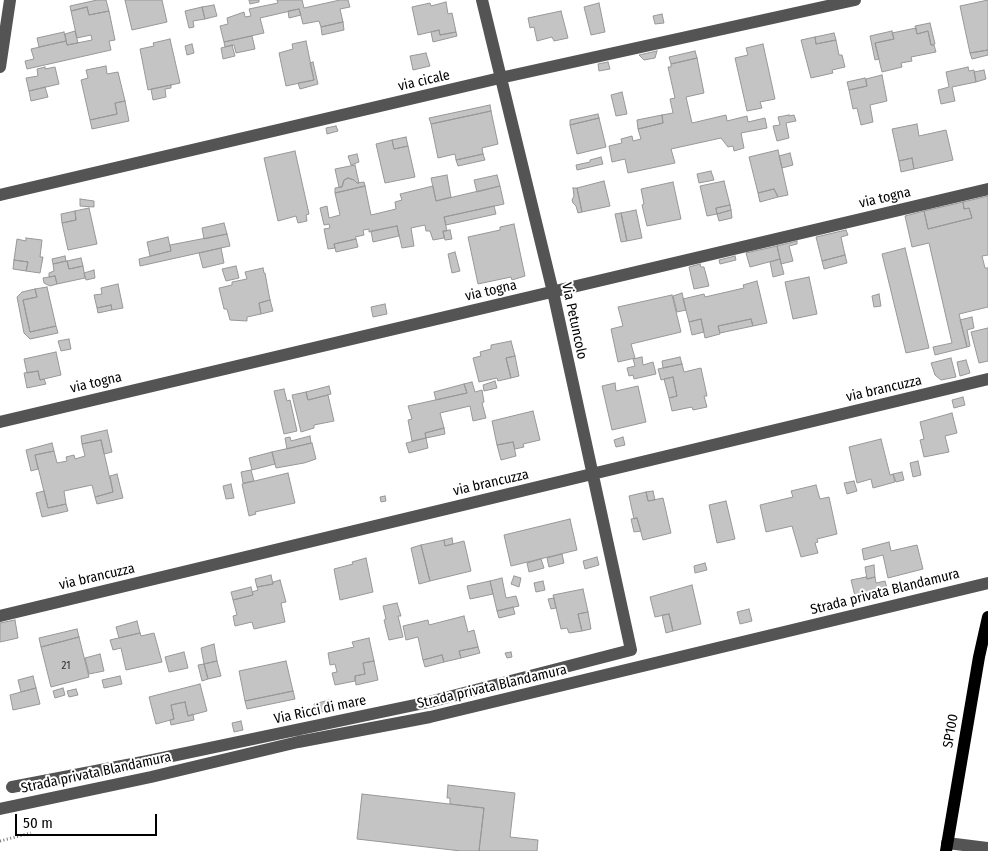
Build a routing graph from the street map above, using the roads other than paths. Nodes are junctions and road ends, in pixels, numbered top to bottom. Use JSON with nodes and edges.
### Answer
{"nodes":[{"id":1,"x":10,"y":0,"type":"edge"},
{"id":2,"x":482,"y":0,"type":"edge"},
{"id":3,"x":855,"y":0,"type":"edge"},
{"id":4,"x":0,"y":68,"type":"edge"},
{"id":5,"x":500,"y":78,"type":"junction"},
{"id":6,"x":988,"y":189,"type":"edge"},
{"id":7,"x":0,"y":195,"type":"edge"},
{"id":8,"x":552,"y":292,"type":"junction"},
{"id":9,"x":988,"y":379,"type":"edge"},
{"id":10,"x":0,"y":422,"type":"edge"},
{"id":11,"x":592,"y":474,"type":"junction"},
{"id":12,"x":988,"y":582,"type":"edge"},
{"id":13,"x":0,"y":616,"type":"edge"},
{"id":14,"x":988,"y":617,"type":"edge"},
{"id":15,"x":631,"y":650,"type":"joint"},
{"id":16,"x":984,"y":658,"type":"edge"},
{"id":17,"x":429,"y":702,"type":"junction"},
{"id":18,"x":430,"y":717,"type":"junction"},
{"id":19,"x":297,"y":736,"type":"junction"},
{"id":20,"x":12,"y":787,"type":"dead end"},
{"id":21,"x":0,"y":809,"type":"edge"},
{"id":22,"x":947,"y":847,"type":"edge"},
{"id":23,"x":988,"y":848,"type":"edge"}],
"edges":[{"from":1,"to":4,"type":"street"},
{"from":2,"to":5,"type":"street","name":"Via Petuncolo"},
{"from":3,"to":5,"type":"street","name":"via cicale"},
{"from":5,"to":7,"type":"street","name":"via cicale"},
{"from":5,"to":8,"type":"street","name":"Via Petuncolo"},
{"from":6,"to":8,"type":"street","name":"via togna"},
{"from":8,"to":10,"type":"street","name":"via togna"},
{"from":8,"to":11,"type":"street","name":"Via Petuncolo"},
{"from":9,"to":11,"type":"street","name":"via brancuzza"},
{"from":11,"to":13,"type":"street","name":"via brancuzza"},
{"from":11,"to":15,"type":"street","name":"Via Petuncolo"},
{"from":12,"to":18,"type":"street","name":"Strada privata Blandamura"},
{"from":14,"to":16,"type":"main road","name":"SP100","number":"SP100"},
{"from":15,"to":17,"type":"street","name":"Via Ricci di mare"},
{"from":16,"to":22,"type":"main road","name":"SP100","number":"SP100"},
{"from":17,"to":18,"type":"street"},
{"from":17,"to":19,"type":"street","name":"Via Ricci di mare"},
{"from":18,"to":19,"type":"street","name":"Strada privata Blandamura"},
{"from":19,"to":20,"type":"street","name":"Via Ricci di mare"},
{"from":19,"to":21,"type":"street","name":"Strada privata Blandamura"},
{"from":22,"to":23,"type":"street"}]}
